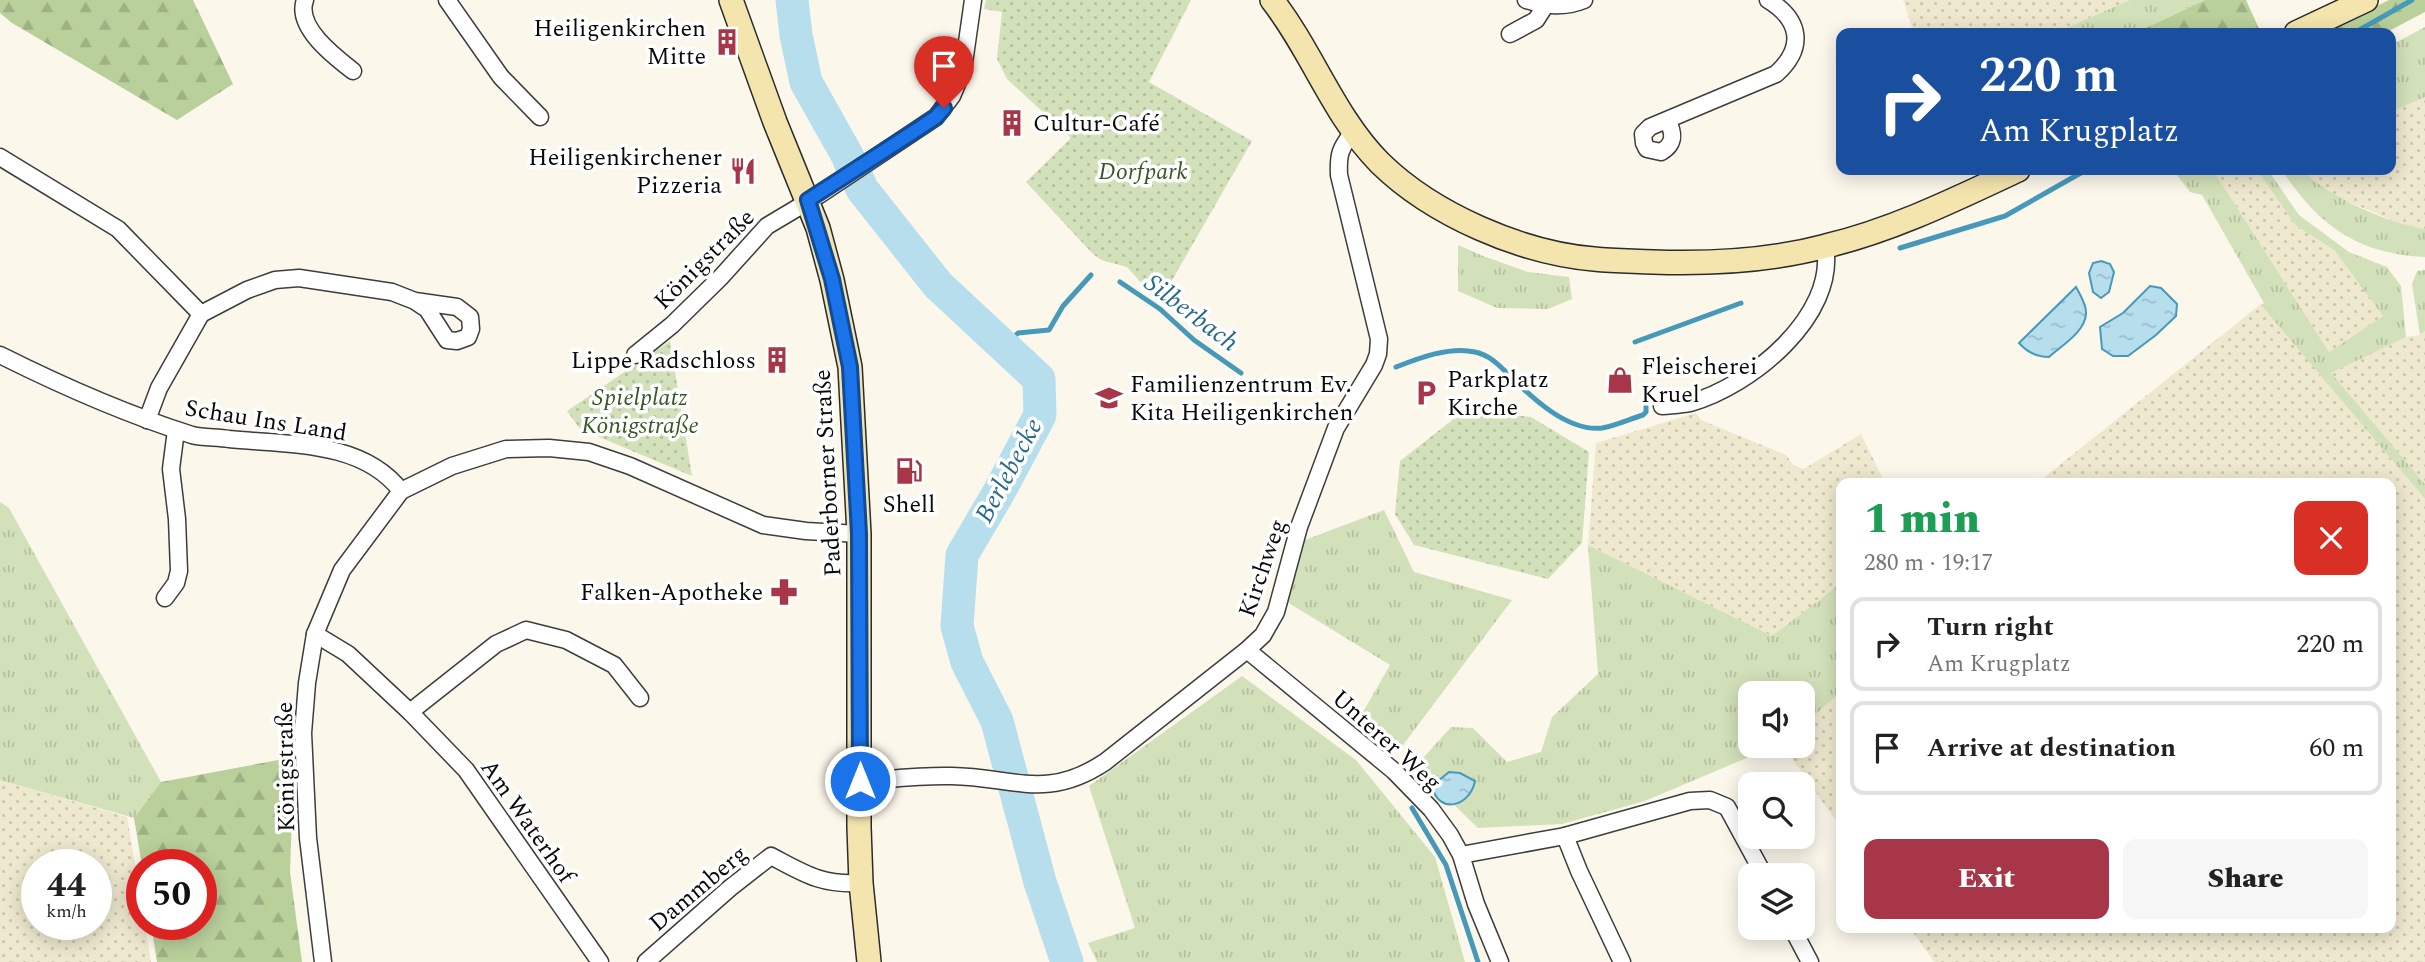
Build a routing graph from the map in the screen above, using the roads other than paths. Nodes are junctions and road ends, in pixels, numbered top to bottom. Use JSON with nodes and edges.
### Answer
{"nodes":[{"id":1,"x":305,"y":0,"type":"edge"},
{"id":2,"x":447,"y":0,"type":"edge"},
{"id":3,"x":730,"y":0,"type":"edge"},
{"id":4,"x":973,"y":0,"type":"edge"},
{"id":5,"x":1272,"y":0,"type":"edge"},
{"id":6,"x":1527,"y":0,"type":"edge"},
{"id":7,"x":1584,"y":0,"type":"edge"},
{"id":8,"x":2366,"y":0,"type":"edge"},
{"id":9,"x":1770,"y":1,"type":"edge"},
{"id":10,"x":1545,"y":6,"type":"junction"},
{"id":11,"x":2307,"y":28,"type":"edge"},
{"id":12,"x":1510,"y":34,"type":"dead end"},
{"id":13,"x":353,"y":71,"type":"dead end"},
{"id":14,"x":540,"y":117,"type":"dead end"},
{"id":15,"x":1668,"y":121,"type":"dead end"},
{"id":16,"x":1354,"y":131,"type":"junction"},
{"id":17,"x":0,"y":157,"type":"edge"},
{"id":18,"x":2007,"y":175,"type":"edge"},
{"id":19,"x":808,"y":200,"type":"junction"},
{"id":20,"x":1825,"y":247,"type":"junction"},
{"id":21,"x":415,"y":301,"type":"junction"},
{"id":22,"x":201,"y":314,"type":"junction"},
{"id":23,"x":0,"y":355,"type":"edge"},
{"id":24,"x":635,"y":355,"type":"dead end"},
{"id":25,"x":1662,"y":406,"type":"dead end"},
{"id":26,"x":147,"y":420,"type":"junction"},
{"id":27,"x":176,"y":430,"type":"junction"},
{"id":28,"x":401,"y":491,"type":"junction"},
{"id":29,"x":859,"y":534,"type":"junction"},
{"id":30,"x":165,"y":598,"type":"dead end"},
{"id":31,"x":315,"y":634,"type":"junction"},
{"id":32,"x":1247,"y":650,"type":"junction"},
{"id":33,"x":640,"y":698,"type":"dead end"},
{"id":34,"x":410,"y":712,"type":"junction"},
{"id":35,"x":860,"y":781,"type":"junction"},
{"id":36,"x":1565,"y":836,"type":"junction"},
{"id":37,"x":1461,"y":855,"type":"junction"},
{"id":38,"x":1757,"y":863,"type":"edge"},
{"id":39,"x":861,"y":883,"type":"junction"},
{"id":40,"x":1798,"y":940,"type":"edge"},
{"id":41,"x":323,"y":962,"type":"edge"},
{"id":42,"x":600,"y":962,"type":"edge"},
{"id":43,"x":646,"y":962,"type":"edge"},
{"id":44,"x":869,"y":962,"type":"edge"},
{"id":45,"x":1500,"y":962,"type":"edge"},
{"id":46,"x":1622,"y":962,"type":"edge"},
{"id":47,"x":1810,"y":962,"type":"edge"}],
"edges":[{"from":1,"to":13,"type":"street"},
{"from":2,"to":14,"type":"street"},
{"from":3,"to":19,"type":"main road","name":"Paderborner Straße"},
{"from":4,"to":19,"type":"street","name":"Königstraße"},
{"from":5,"to":16,"type":"main road"},
{"from":6,"to":10,"type":"street"},
{"from":7,"to":10,"type":"street"},
{"from":8,"to":11,"type":"main road"},
{"from":9,"to":15,"type":"street"},
{"from":10,"to":12,"type":"street"},
{"from":16,"to":20,"type":"main road"},
{"from":16,"to":32,"type":"street","name":"Kirchweg"},
{"from":17,"to":22,"type":"street"},
{"from":18,"to":20,"type":"main road"},
{"from":19,"to":24,"type":"street","name":"Königstraße"},
{"from":19,"to":29,"type":"main road","name":"Paderborner Straße"},
{"from":20,"to":25,"type":"street"},
{"from":21,"to":21,"type":"street"},
{"from":21,"to":22,"type":"street"},
{"from":22,"to":26,"type":"street"},
{"from":23,"to":26,"type":"street","name":"Schau Ins Land"},
{"from":26,"to":27,"type":"street","name":"Schau Ins Land"},
{"from":27,"to":28,"type":"street","name":"Schau Ins Land"},
{"from":27,"to":30,"type":"street"},
{"from":28,"to":29,"type":"street","name":"Königstraße"},
{"from":28,"to":31,"type":"street","name":"Königstraße"},
{"from":29,"to":35,"type":"main road","name":"Paderborner Straße"},
{"from":31,"to":34,"type":"street","name":"Am Waterhof"},
{"from":31,"to":41,"type":"street","name":"Königstraße"},
{"from":32,"to":35,"type":"street","name":"Kirchweg"},
{"from":32,"to":37,"type":"street","name":"Unterer Weg"},
{"from":33,"to":34,"type":"street"},
{"from":34,"to":42,"type":"street","name":"Am Waterhof"},
{"from":35,"to":39,"type":"main road","name":"Paderborner Straße"},
{"from":36,"to":37,"type":"street"},
{"from":36,"to":38,"type":"street"},
{"from":36,"to":46,"type":"street"},
{"from":37,"to":45,"type":"street","name":"Unterer Weg"},
{"from":39,"to":43,"type":"street","name":"Dammberg"},
{"from":39,"to":44,"type":"main road","name":"Paderborner Straße"},
{"from":40,"to":47,"type":"street"}]}
